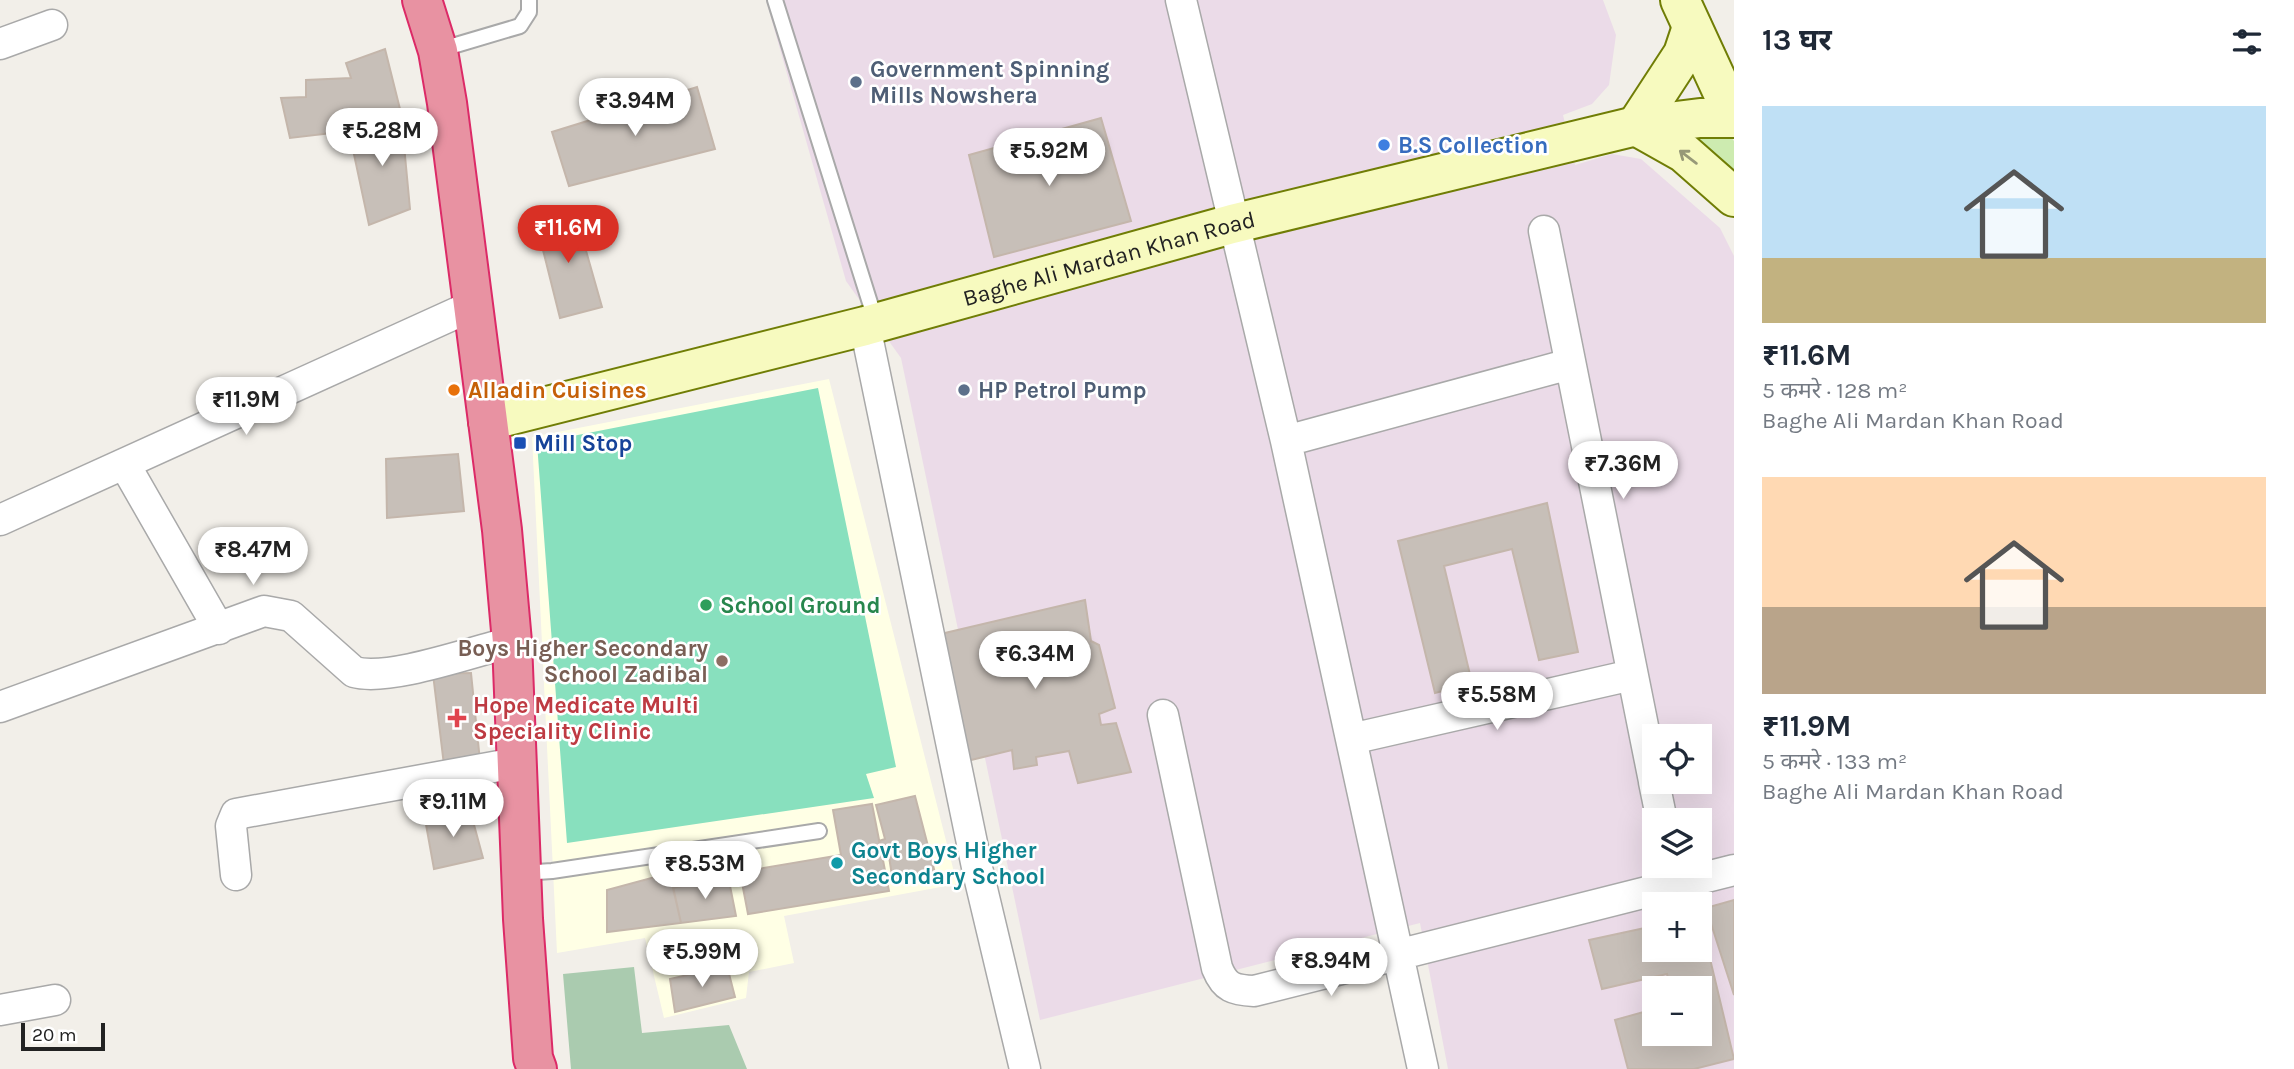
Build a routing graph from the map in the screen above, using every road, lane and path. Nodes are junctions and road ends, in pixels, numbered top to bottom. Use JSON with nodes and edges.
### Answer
{"nodes":[{"id":1,"x":422,"y":0,"type":"edge"},
{"id":2,"x":529,"y":0,"type":"edge"},
{"id":3,"x":775,"y":0,"type":"edge"},
{"id":4,"x":1181,"y":0,"type":"edge"},
{"id":5,"x":1686,"y":14,"type":"edge"},
{"id":6,"x":52,"y":25,"type":"dead end"},
{"id":7,"x":0,"y":44,"type":"edge"},
{"id":8,"x":438,"y":51,"type":"junction"},
{"id":9,"x":1734,"y":117,"type":"edge"},
{"id":10,"x":1636,"y":127,"type":"junction"},
{"id":11,"x":1734,"y":197,"type":"edge"},
{"id":12,"x":1232,"y":224,"type":"junction"},
{"id":13,"x":1544,"y":231,"type":"dead end"},
{"id":14,"x":474,"y":305,"type":"junction"},
{"id":15,"x":871,"y":325,"type":"junction"},
{"id":16,"x":1570,"y":364,"type":"junction"},
{"id":17,"x":488,"y":421,"type":"junction"},
{"id":18,"x":1286,"y":441,"type":"junction"},
{"id":19,"x":125,"y":465,"type":"junction"},
{"id":20,"x":0,"y":520,"type":"edge"},
{"id":21,"x":219,"y":629,"type":"junction"},
{"id":22,"x":512,"y":642,"type":"junction"},
{"id":23,"x":1632,"y":675,"type":"junction"},
{"id":24,"x":0,"y":707,"type":"edge"},
{"id":25,"x":1163,"y":715,"type":"dead end"},
{"id":26,"x":1642,"y":724,"type":"edge"},
{"id":27,"x":1351,"y":739,"type":"junction"},
{"id":28,"x":515,"y":763,"type":"junction"},
{"id":29,"x":819,"y":831,"type":"dead end"},
{"id":30,"x":1734,"y":870,"type":"edge"},
{"id":31,"x":1712,"y":872,"type":"edge"},
{"id":32,"x":521,"y":873,"type":"junction"},
{"id":33,"x":236,"y":875,"type":"dead end"},
{"id":34,"x":1666,"y":878,"type":"edge"},
{"id":35,"x":1397,"y":956,"type":"junction"},
{"id":36,"x":55,"y":1000,"type":"dead end"},
{"id":37,"x":0,"y":1010,"type":"edge"},
{"id":38,"x":533,"y":1065,"type":"edge"},
{"id":39,"x":1025,"y":1069,"type":"edge"},
{"id":40,"x":1423,"y":1069,"type":"edge"}],
"edges":[{"from":1,"to":8,"type":"highway"},
{"from":2,"to":8,"type":"lane"},
{"from":3,"to":15,"type":"lane"},
{"from":4,"to":12,"type":"street"},
{"from":5,"to":9,"type":"main road"},
{"from":5,"to":10,"type":"main road"},
{"from":6,"to":7,"type":"street"},
{"from":8,"to":14,"type":"highway"},
{"from":9,"to":10,"type":"main road","name":"Baghe Ali Mardan Khan Road"},
{"from":11,"to":10,"type":"main road","one_way":true},
{"from":10,"to":12,"type":"main road","name":"Baghe Ali Mardan Khan Road"},
{"from":12,"to":15,"type":"main road","name":"Baghe Ali Mardan Khan Road"},
{"from":12,"to":18,"type":"street"},
{"from":13,"to":16,"type":"street"},
{"from":14,"to":17,"type":"highway"},
{"from":14,"to":19,"type":"street"},
{"from":15,"to":17,"type":"main road","name":"Baghe Ali Mardan Khan Road"},
{"from":15,"to":39,"type":"street"},
{"from":16,"to":18,"type":"street"},
{"from":16,"to":23,"type":"street"},
{"from":17,"to":22,"type":"highway"},
{"from":18,"to":27,"type":"street"},
{"from":19,"to":20,"type":"street"},
{"from":19,"to":21,"type":"street"},
{"from":21,"to":22,"type":"street"},
{"from":21,"to":24,"type":"street"},
{"from":22,"to":28,"type":"highway"},
{"from":23,"to":26,"type":"street"},
{"from":23,"to":27,"type":"street"},
{"from":25,"to":35,"type":"street"},
{"from":27,"to":35,"type":"street"},
{"from":28,"to":32,"type":"highway"},
{"from":28,"to":33,"type":"street"},
{"from":29,"to":32,"type":"lane"},
{"from":30,"to":31,"type":"street"},
{"from":32,"to":38,"type":"highway"},
{"from":34,"to":35,"type":"street"},
{"from":35,"to":40,"type":"street"},
{"from":36,"to":37,"type":"street"}]}
